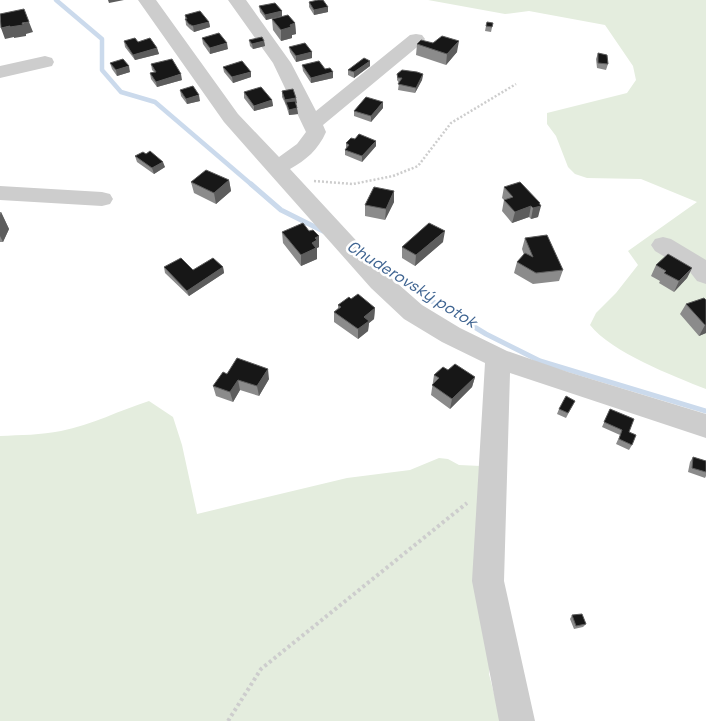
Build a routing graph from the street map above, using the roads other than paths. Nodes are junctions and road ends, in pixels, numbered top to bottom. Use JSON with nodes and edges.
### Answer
{"nodes":[{"id":1,"x":237,"y":0,"type":"edge"},
{"id":2,"x":154,"y":1,"type":"edge"},
{"id":3,"x":416,"y":39,"type":"dead end"},
{"id":4,"x":45,"y":63,"type":"dead end"},
{"id":5,"x":0,"y":72,"type":"edge"},
{"id":6,"x":312,"y":124,"type":"junction"},
{"id":7,"x":283,"y":174,"type":"junction"},
{"id":8,"x":0,"y":193,"type":"edge"},
{"id":9,"x":85,"y":214,"type":"dead end"},
{"id":10,"x":663,"y":245,"type":"dead end"},
{"id":11,"x":706,"y":275,"type":"edge"},
{"id":12,"x":498,"y":358,"type":"junction"},
{"id":13,"x":706,"y":426,"type":"edge"},
{"id":14,"x":517,"y":721,"type":"edge"}],
"edges":[{"from":1,"to":6,"type":"street"},
{"from":2,"to":7,"type":"street"},
{"from":3,"to":6,"type":"street"},
{"from":4,"to":5,"type":"street"},
{"from":6,"to":7,"type":"street"},
{"from":7,"to":12,"type":"street"},
{"from":8,"to":9,"type":"street"},
{"from":10,"to":11,"type":"street"},
{"from":12,"to":13,"type":"street"},
{"from":12,"to":14,"type":"street"}]}
